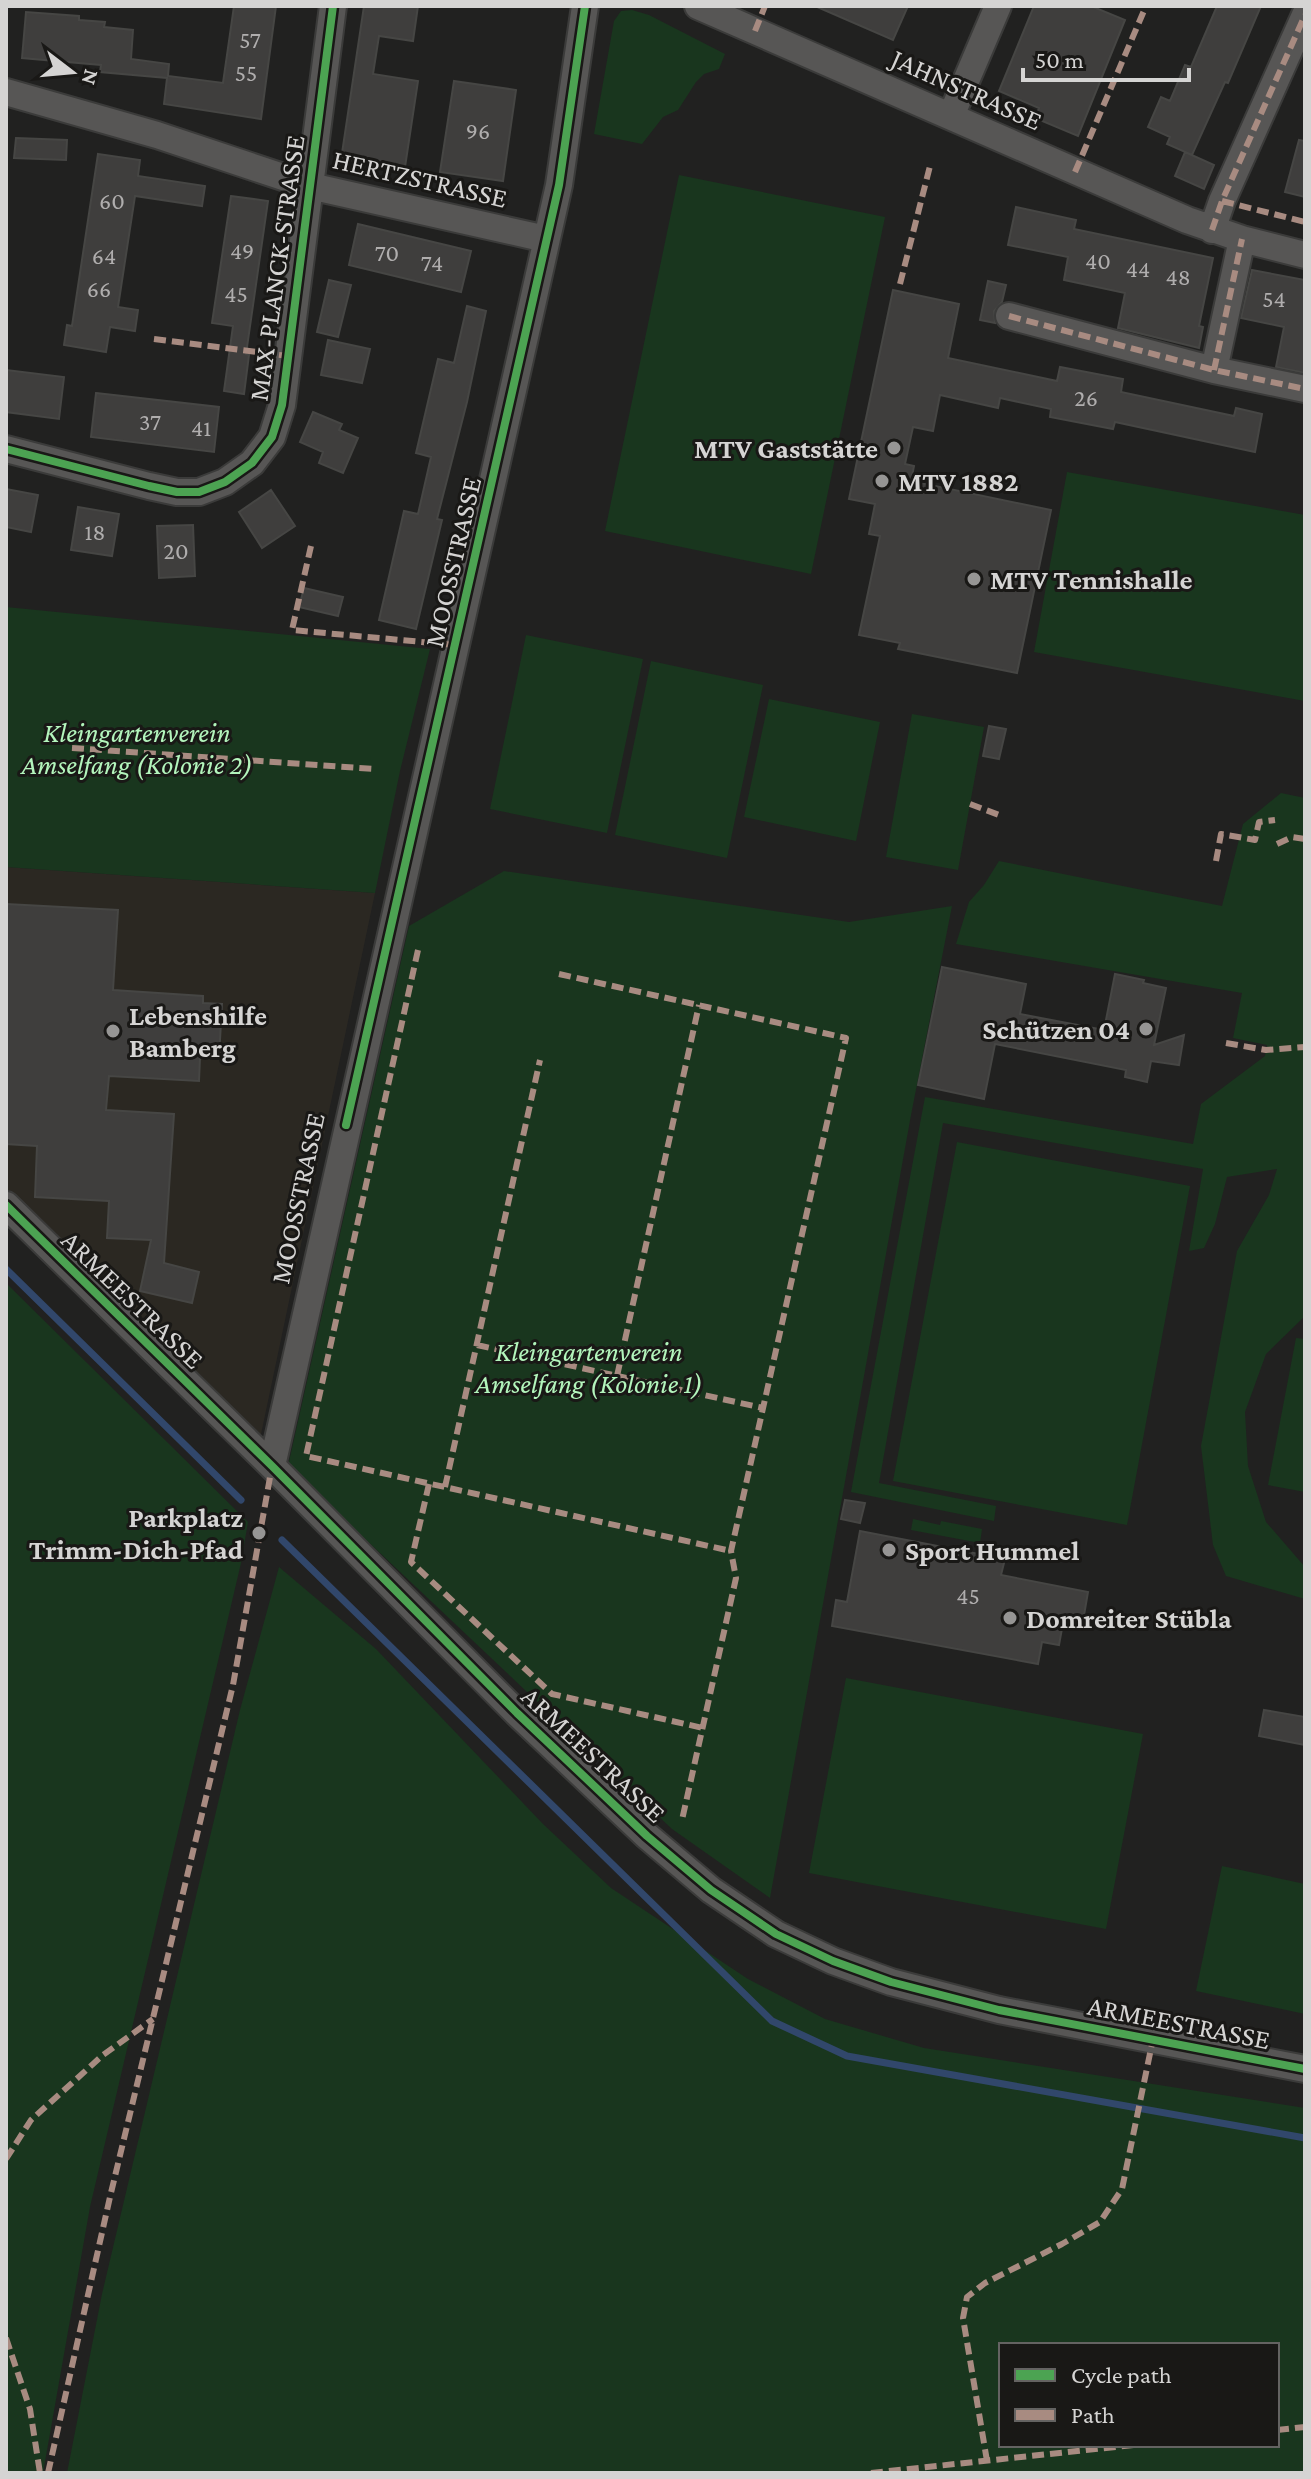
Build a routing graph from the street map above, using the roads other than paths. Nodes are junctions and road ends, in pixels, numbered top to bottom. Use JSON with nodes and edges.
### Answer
{"nodes":[{"id":1,"x":333,"y":6,"type":"edge"},
{"id":2,"x":585,"y":6,"type":"edge"},
{"id":3,"x":698,"y":6,"type":"edge"},
{"id":4,"x":998,"y":6,"type":"edge"},
{"id":5,"x":1305,"y":15,"type":"edge"},
{"id":6,"x":6,"y":92,"type":"edge"},
{"id":7,"x":951,"y":116,"type":"junction"},
{"id":8,"x":310,"y":186,"type":"junction"},
{"id":9,"x":1212,"y":230,"type":"junction"},
{"id":10,"x":546,"y":239,"type":"junction"},
{"id":11,"x":1242,"y":239,"type":"junction"},
{"id":12,"x":1305,"y":255,"type":"edge"},
{"id":13,"x":1009,"y":316,"type":"dead end"},
{"id":14,"x":1214,"y":370,"type":"junction"},
{"id":15,"x":1305,"y":389,"type":"edge"},
{"id":16,"x":6,"y":449,"type":"edge"},
{"id":17,"x":6,"y":1205,"type":"edge"},
{"id":18,"x":272,"y":1466,"type":"junction"},
{"id":19,"x":1305,"y":2069,"type":"edge"}],
"edges":[{"from":1,"to":8,"type":"street","name":"MAX-PLANCK-STRASSE"},
{"from":2,"to":10,"type":"street","name":"MOOSSTRASSE"},
{"from":3,"to":7,"type":"street","name":"JAHNSTRASSE"},
{"from":4,"to":7,"type":"street"},
{"from":5,"to":9,"type":"street"},
{"from":6,"to":8,"type":"street","name":"HERTZSTRASSE"},
{"from":7,"to":9,"type":"street","name":"JAHNSTRASSE"},
{"from":8,"to":10,"type":"street","name":"HERTZSTRASSE"},
{"from":8,"to":16,"type":"street","name":"MAX-PLANCK-STRASSE"},
{"from":9,"to":11,"type":"street","name":"JAHNSTRASSE"},
{"from":10,"to":18,"type":"street","name":"MOOSSTRASSE"},
{"from":11,"to":12,"type":"street","name":"JAHNSTRASSE"},
{"from":11,"to":14,"type":"street"},
{"from":13,"to":14,"type":"street"},
{"from":14,"to":15,"type":"street"},
{"from":17,"to":18,"type":"street","name":"ARMEESTRASSE"},
{"from":18,"to":19,"type":"street","name":"ARMEESTRASSE"}]}
